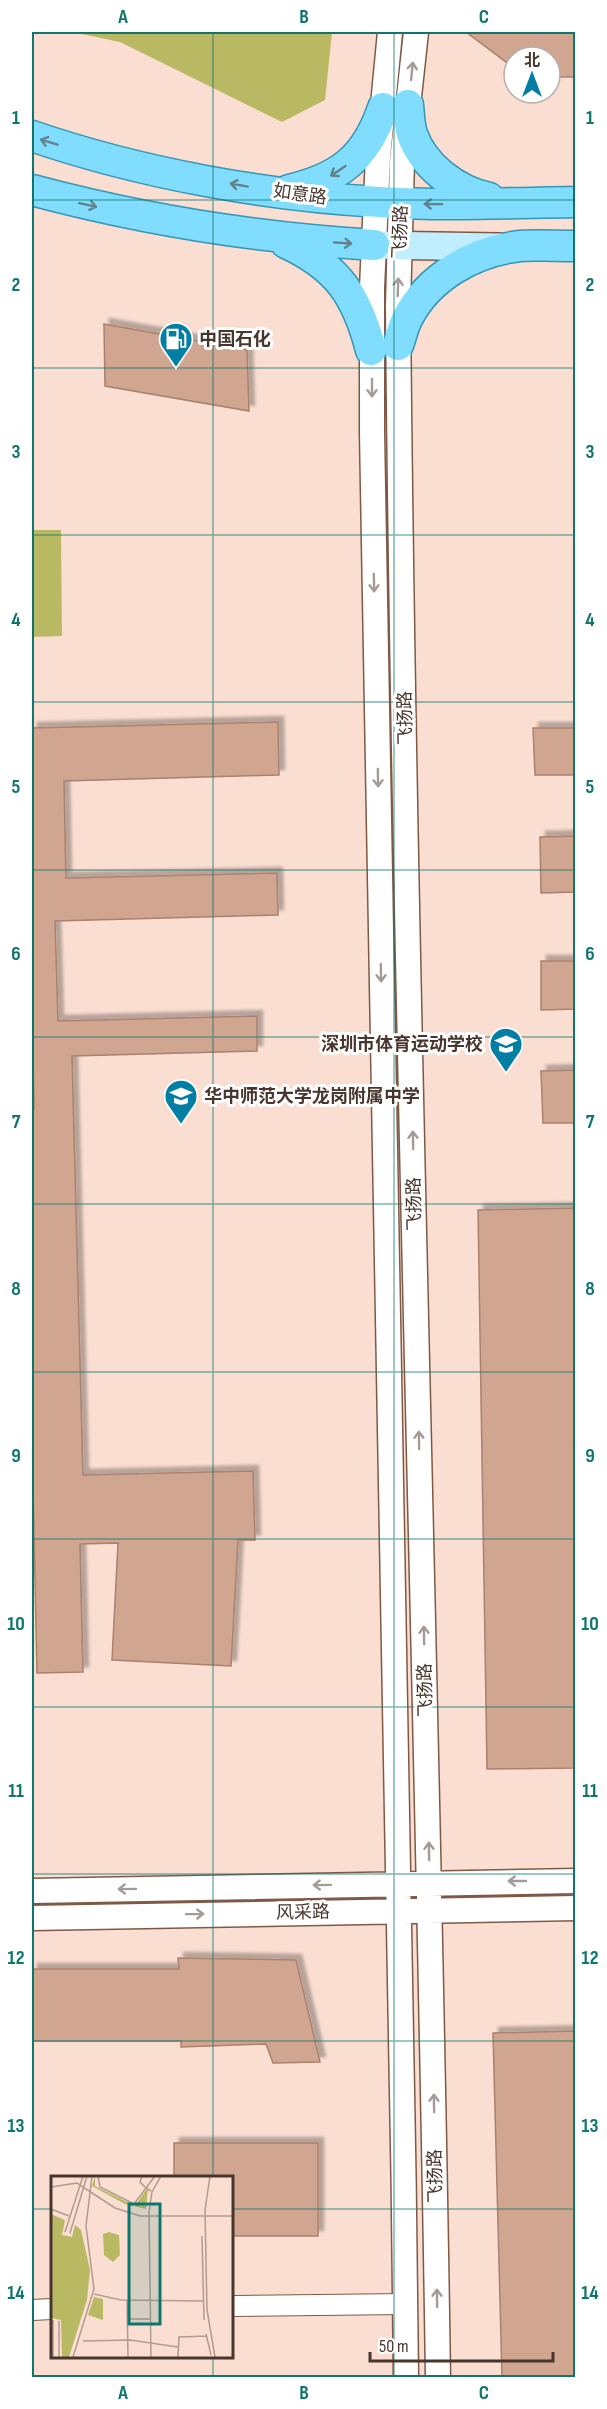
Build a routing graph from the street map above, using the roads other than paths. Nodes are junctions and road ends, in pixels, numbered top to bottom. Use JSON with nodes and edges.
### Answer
{"nodes":[{"id":1,"x":390,"y":32,"type":"edge"},
{"id":2,"x":416,"y":32,"type":"edge"},
{"id":3,"x":395,"y":107,"type":"junction"},
{"id":4,"x":32,"y":136,"type":"edge"},
{"id":5,"x":32,"y":190,"type":"edge"},
{"id":6,"x":282,"y":192,"type":"junction"},
{"id":7,"x":388,"y":202,"type":"junction"},
{"id":8,"x":576,"y":202,"type":"edge"},
{"id":9,"x":516,"y":203,"type":"junction"},
{"id":10,"x":272,"y":237,"type":"junction"},
{"id":11,"x":387,"y":246,"type":"junction"},
{"id":12,"x":519,"y":246,"type":"junction"},
{"id":13,"x":576,"y":246,"type":"edge"},
{"id":14,"x":385,"y":348,"type":"junction"},
{"id":15,"x":576,"y":1881,"type":"edge"},
{"id":16,"x":430,"y":1882,"type":"junction"},
{"id":17,"x":400,"y":1883,"type":"junction"},
{"id":18,"x":32,"y":1891,"type":"edge"},
{"id":19,"x":576,"y":1908,"type":"edge"},
{"id":20,"x":400,"y":1910,"type":"junction"},
{"id":21,"x":430,"y":1910,"type":"junction"},
{"id":22,"x":32,"y":1918,"type":"edge"},
{"id":23,"x":405,"y":2304,"type":"junction"},
{"id":24,"x":232,"y":2306,"type":"edge"},
{"id":25,"x":51,"y":2309,"type":"edge"},
{"id":26,"x":32,"y":2310,"type":"edge"},
{"id":27,"x":406,"y":2378,"type":"edge"},
{"id":28,"x":438,"y":2378,"type":"edge"}],
"edges":[{"from":1,"to":3,"type":"street","name":"飞扬路"},
{"from":3,"to":2,"type":"street","name":"飞扬路","one_way":true},
{"from":3,"to":6,"type":"main road","one_way":true},
{"from":3,"to":7,"type":"street","name":"飞扬路"},
{"from":3,"to":9,"type":"main road"},
{"from":6,"to":4,"type":"main road","name":"如意路","one_way":true},
{"from":5,"to":10,"type":"main road","one_way":true},
{"from":6,"to":7,"type":"main road","name":"如意路"},
{"from":9,"to":7,"type":"main road","name":"如意路","one_way":true},
{"from":7,"to":11,"type":"street","name":"飞扬路"},
{"from":8,"to":9,"type":"main road","name":"如意路"},
{"from":10,"to":11,"type":"main road","one_way":true},
{"from":10,"to":14,"type":"main road"},
{"from":11,"to":12,"type":"main road"},
{"from":11,"to":14,"type":"street","name":"飞扬路"},
{"from":12,"to":13,"type":"main road"},
{"from":14,"to":12,"type":"main road","one_way":true},
{"from":16,"to":14,"type":"street","name":"飞扬路","one_way":true},
{"from":14,"to":17,"type":"street","name":"飞扬路","one_way":true},
{"from":15,"to":16,"type":"street","name":"风采路","one_way":true},
{"from":16,"to":17,"type":"street","name":"风采路"},
{"from":16,"to":21,"type":"street","name":"飞扬路"},
{"from":17,"to":18,"type":"street","name":"风采路","one_way":true},
{"from":17,"to":20,"type":"street","name":"飞扬路"},
{"from":19,"to":21,"type":"street","name":"风采路"},
{"from":20,"to":21,"type":"street","name":"风采路"},
{"from":22,"to":20,"type":"street","name":"风采路","one_way":true},
{"from":20,"to":23,"type":"street","name":"飞扬路"},
{"from":28,"to":21,"type":"street","name":"飞扬路","one_way":true},
{"from":23,"to":24,"type":"street"},
{"from":23,"to":27,"type":"street","name":"飞扬路"},
{"from":25,"to":26,"type":"street"}]}
